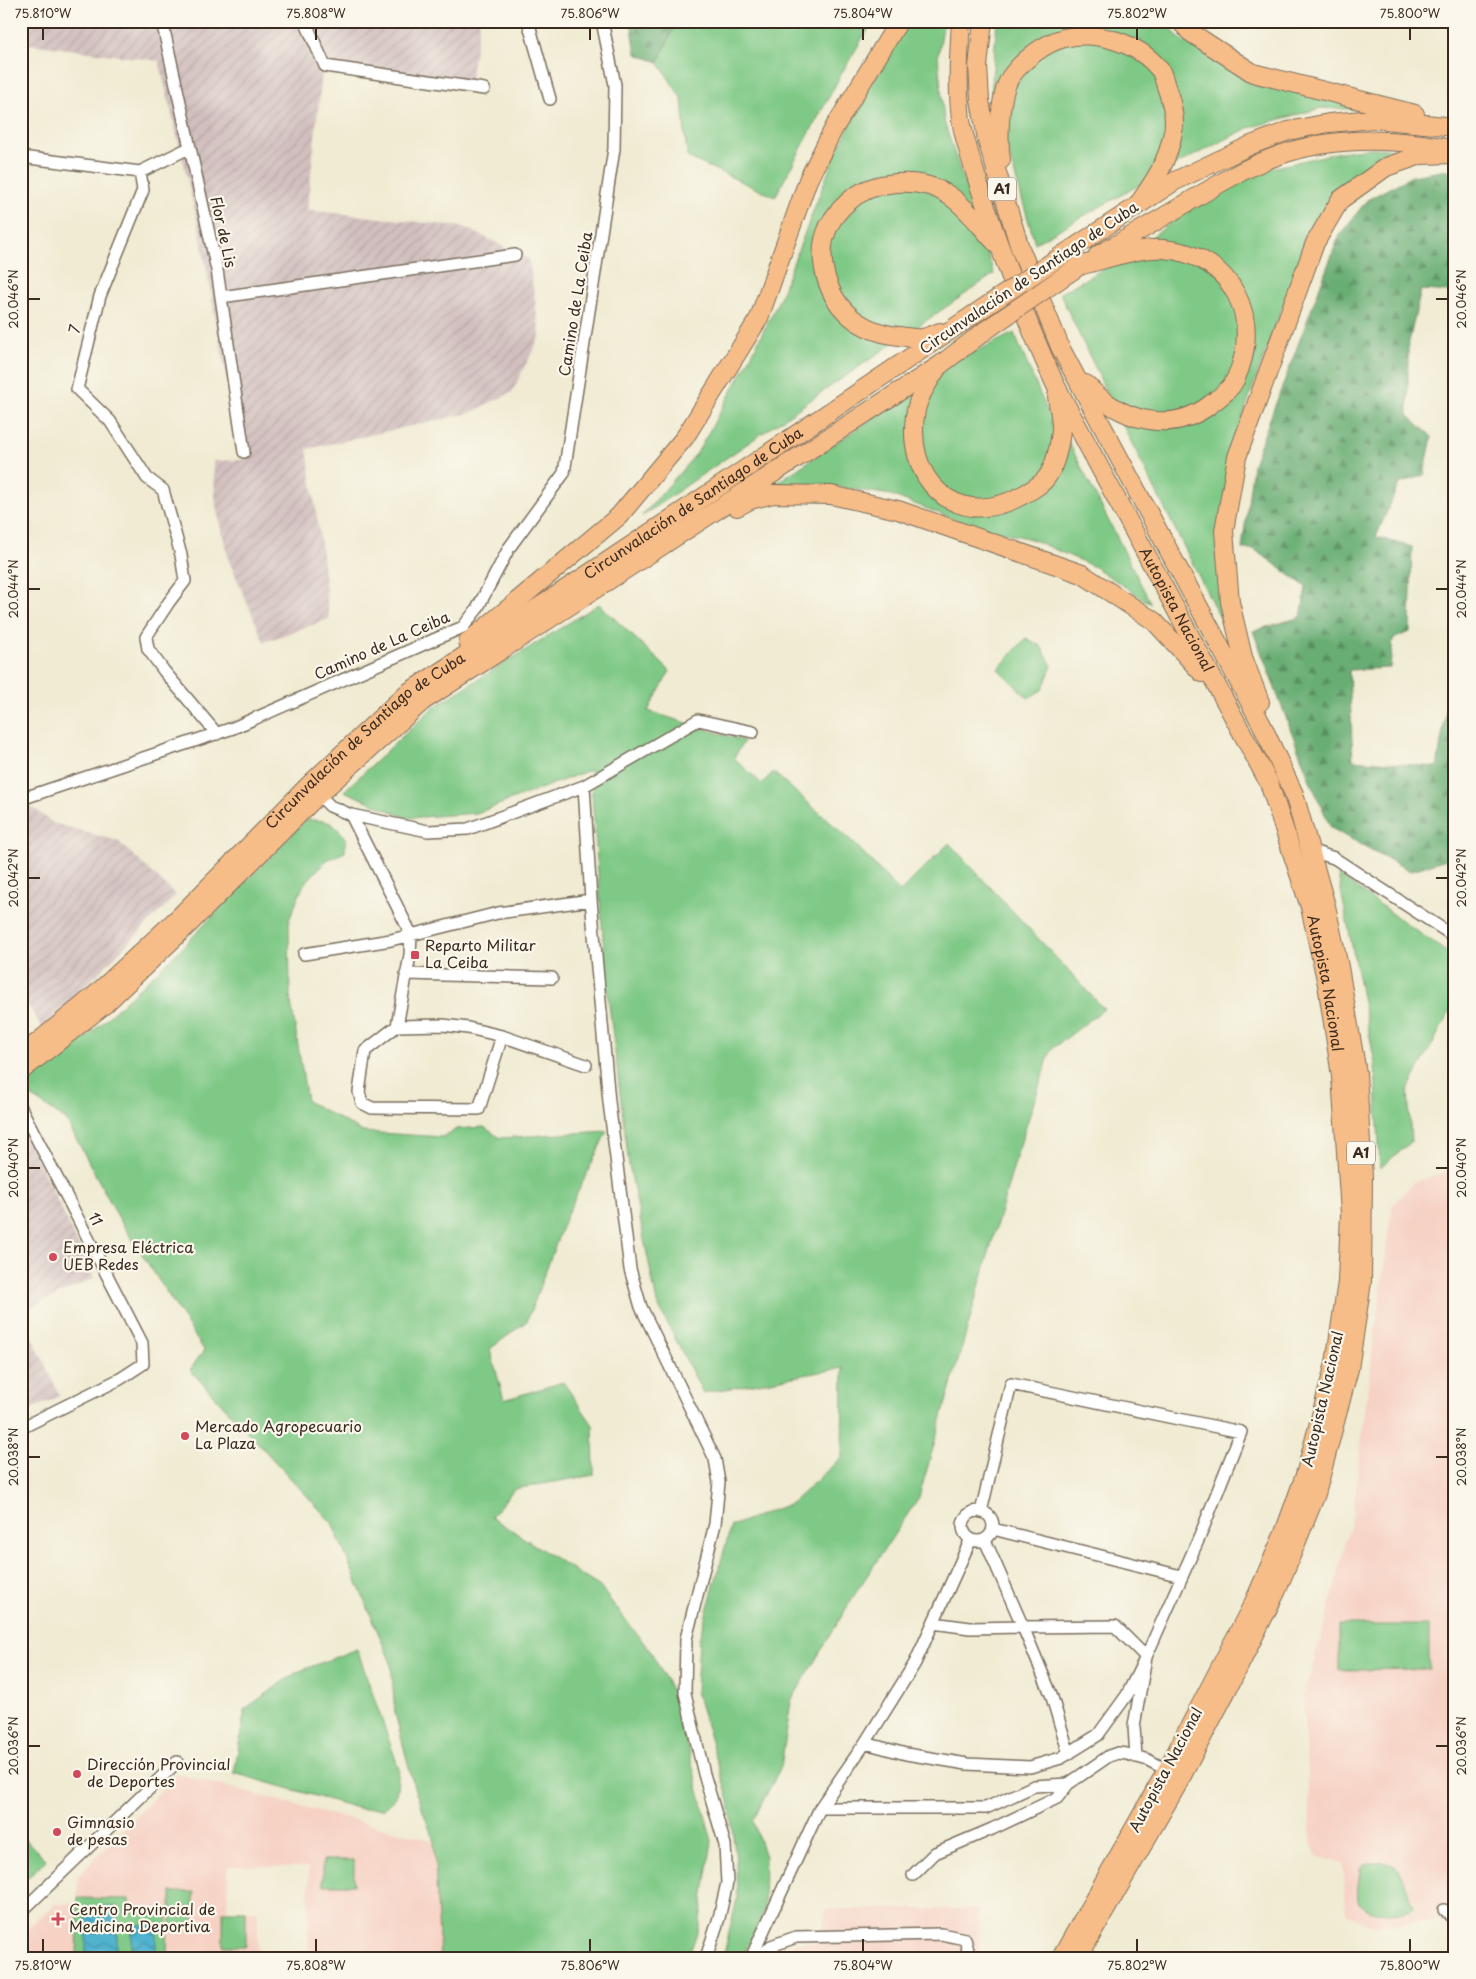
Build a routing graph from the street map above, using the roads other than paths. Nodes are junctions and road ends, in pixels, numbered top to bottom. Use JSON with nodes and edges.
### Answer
{"nodes":[{"id":1,"x":162,"y":21,"type":"edge"},
{"id":2,"x":305,"y":21,"type":"edge"},
{"id":3,"x":528,"y":21,"type":"edge"},
{"id":4,"x":602,"y":21,"type":"edge"},
{"id":5,"x":899,"y":21,"type":"edge"},
{"id":6,"x":961,"y":21,"type":"edge"},
{"id":7,"x":983,"y":21,"type":"edge"},
{"id":8,"x":1180,"y":21,"type":"edge"},
{"id":9,"x":484,"y":89,"type":"dead end"},
{"id":10,"x":550,"y":99,"type":"dead end"},
{"id":11,"x":1455,"y":126,"type":"edge"},
{"id":12,"x":189,"y":148,"type":"junction"},
{"id":13,"x":1455,"y":149,"type":"edge"},
{"id":14,"x":1455,"y":154,"type":"edge"},
{"id":15,"x":21,"y":156,"type":"edge"},
{"id":16,"x":140,"y":172,"type":"junction"},
{"id":17,"x":1006,"y":205,"type":"junction"},
{"id":18,"x":1137,"y":206,"type":"junction"},
{"id":19,"x":1000,"y":247,"type":"junction"},
{"id":20,"x":515,"y":256,"type":"dead end"},
{"id":21,"x":1079,"y":266,"type":"junction"},
{"id":22,"x":221,"y":297,"type":"junction"},
{"id":23,"x":952,"y":328,"type":"junction"},
{"id":24,"x":1061,"y":349,"type":"junction"},
{"id":25,"x":940,"y":365,"type":"junction"},
{"id":26,"x":1056,"y":386,"type":"junction"},
{"id":27,"x":244,"y":452,"type":"dead end"},
{"id":28,"x":643,"y":558,"type":"junction"},
{"id":29,"x":477,"y":609,"type":"junction"},
{"id":30,"x":472,"y":639,"type":"junction"},
{"id":31,"x":406,"y":694,"type":"junction"},
{"id":32,"x":1224,"y":700,"type":"junction"},
{"id":33,"x":753,"y":732,"type":"dead end"},
{"id":34,"x":217,"y":734,"type":"junction"},
{"id":35,"x":584,"y":786,"type":"junction"},
{"id":36,"x":314,"y":789,"type":"junction"},
{"id":37,"x":1294,"y":794,"type":"junction"},
{"id":38,"x":21,"y":799,"type":"edge"},
{"id":39,"x":351,"y":815,"type":"junction"},
{"id":40,"x":1312,"y":851,"type":"junction"},
{"id":41,"x":591,"y":900,"type":"junction"},
{"id":42,"x":411,"y":934,"type":"junction"},
{"id":43,"x":1455,"y":937,"type":"edge"},
{"id":44,"x":304,"y":954,"type":"dead end"},
{"id":45,"x":406,"y":974,"type":"junction"},
{"id":46,"x":552,"y":978,"type":"dead end"},
{"id":47,"x":397,"y":1026,"type":"junction"},
{"id":48,"x":502,"y":1036,"type":"junction"},
{"id":49,"x":21,"y":1056,"type":"edge"},
{"id":50,"x":586,"y":1065,"type":"dead end"},
{"id":51,"x":21,"y":1071,"type":"edge"},
{"id":52,"x":21,"y":1108,"type":"edge"},
{"id":53,"x":21,"y":1428,"type":"edge"},
{"id":54,"x":980,"y":1512,"type":"junction"},
{"id":55,"x":993,"y":1529,"type":"junction"},
{"id":56,"x":970,"y":1539,"type":"junction"},
{"id":57,"x":984,"y":1540,"type":"junction"},
{"id":58,"x":1182,"y":1576,"type":"junction"},
{"id":59,"x":933,"y":1623,"type":"junction"},
{"id":60,"x":1023,"y":1627,"type":"junction"},
{"id":61,"x":1146,"y":1657,"type":"junction"},
{"id":62,"x":865,"y":1742,"type":"junction"},
{"id":63,"x":1070,"y":1754,"type":"junction"},
{"id":64,"x":1136,"y":1757,"type":"junction"},
{"id":65,"x":177,"y":1762,"type":"dead end"},
{"id":66,"x":1167,"y":1770,"type":"junction"},
{"id":67,"x":1068,"y":1784,"type":"junction"},
{"id":68,"x":820,"y":1808,"type":"junction"},
{"id":69,"x":913,"y":1875,"type":"dead end"},
{"id":70,"x":1449,"y":1910,"type":"edge"},
{"id":71,"x":21,"y":1912,"type":"edge"},
{"id":72,"x":1455,"y":1920,"type":"edge"},
{"id":73,"x":706,"y":1958,"type":"edge"},
{"id":74,"x":751,"y":1958,"type":"edge"},
{"id":75,"x":759,"y":1958,"type":"edge"},
{"id":76,"x":970,"y":1958,"type":"edge"},
{"id":77,"x":1061,"y":1958,"type":"edge"},
{"id":78,"x":1078,"y":1958,"type":"edge"}],
"edges":[{"from":1,"to":12,"type":"street","name":"Flor de Lis"},
{"from":2,"to":9,"type":"street"},
{"from":3,"to":10,"type":"street"},
{"from":4,"to":29,"type":"street","name":"Camino de La Ceiba"},
{"from":5,"to":30,"type":"highway"},
{"from":6,"to":19,"type":"highway","name":"Autopista Nacional","number":"A1"},
{"from":7,"to":17,"type":"highway","name":"Autopista Nacional","number":"A1"},
{"from":8,"to":11,"type":"highway"},
{"from":11,"to":18,"type":"highway","name":"Circunvalación de Santiago de Cuba"},
{"from":12,"to":16,"type":"street"},
{"from":12,"to":22,"type":"street","name":"Flor de Lis"},
{"from":13,"to":21,"type":"highway","name":"Circunvalación de Santiago de Cuba"},
{"from":14,"to":37,"type":"highway"},
{"from":15,"to":16,"type":"street"},
{"from":16,"to":34,"type":"street","name":"7"},
{"from":17,"to":18,"type":"highway"},
{"from":17,"to":24,"type":"highway","name":"Autopista Nacional","number":"A1"},
{"from":18,"to":23,"type":"highway","name":"Circunvalación de Santiago de Cuba","bridge":true},
{"from":19,"to":23,"type":"highway"},
{"from":19,"to":26,"type":"highway","name":"Autopista Nacional","number":"A1"},
{"from":20,"to":22,"type":"street"},
{"from":21,"to":24,"type":"highway"},
{"from":21,"to":25,"type":"highway","name":"Circunvalación de Santiago de Cuba","bridge":true},
{"from":22,"to":27,"type":"street","name":"Flor de Lis"},
{"from":23,"to":31,"type":"highway","name":"Circunvalación de Santiago de Cuba"},
{"from":24,"to":37,"type":"highway","name":"Autopista Nacional","number":"A1"},
{"from":25,"to":26,"type":"highway"},
{"from":25,"to":28,"type":"highway","name":"Circunvalación de Santiago de Cuba"},
{"from":26,"to":32,"type":"highway","name":"Autopista Nacional","number":"A1"},
{"from":28,"to":32,"type":"highway"},
{"from":28,"to":36,"type":"highway","name":"Circunvalación de Santiago de Cuba"},
{"from":29,"to":30,"type":"street"},
{"from":29,"to":34,"type":"street","name":"Camino de La Ceiba"},
{"from":30,"to":31,"type":"highway"},
{"from":31,"to":36,"type":"highway","name":"Circunvalación de Santiago de Cuba"},
{"from":32,"to":66,"type":"highway","name":"Autopista Nacional","number":"A1"},
{"from":33,"to":35,"type":"street"},
{"from":34,"to":38,"type":"street","name":"Camino de La Ceiba"},
{"from":35,"to":39,"type":"street"},
{"from":35,"to":41,"type":"street"},
{"from":36,"to":39,"type":"street"},
{"from":36,"to":49,"type":"highway","name":"Circunvalación de Santiago de Cuba"},
{"from":36,"to":51,"type":"highway","name":"Circunvalación de Santiago de Cuba"},
{"from":37,"to":40,"type":"highway","name":"Autopista Nacional","number":"A1"},
{"from":39,"to":42,"type":"street"},
{"from":40,"to":43,"type":"street"},
{"from":40,"to":78,"type":"highway","name":"Autopista Nacional","number":"A1"},
{"from":41,"to":42,"type":"street"},
{"from":41,"to":73,"type":"street"},
{"from":42,"to":44,"type":"street"},
{"from":42,"to":45,"type":"street"},
{"from":45,"to":46,"type":"street"},
{"from":45,"to":47,"type":"street"},
{"from":47,"to":48,"type":"street"},
{"from":47,"to":48,"type":"street"},
{"from":48,"to":50,"type":"street"},
{"from":52,"to":53,"type":"street","name":"11"},
{"from":54,"to":55,"type":"street"},
{"from":54,"to":56,"type":"street"},
{"from":54,"to":58,"type":"street"},
{"from":55,"to":57,"type":"street"},
{"from":55,"to":58,"type":"street"},
{"from":56,"to":57,"type":"street"},
{"from":56,"to":59,"type":"street"},
{"from":57,"to":60,"type":"street"},
{"from":58,"to":61,"type":"street"},
{"from":59,"to":60,"type":"street"},
{"from":59,"to":62,"type":"street"},
{"from":60,"to":61,"type":"street"},
{"from":60,"to":63,"type":"street"},
{"from":61,"to":63,"type":"street"},
{"from":61,"to":64,"type":"street"},
{"from":62,"to":63,"type":"street"},
{"from":62,"to":68,"type":"street"},
{"from":64,"to":66,"type":"street"},
{"from":64,"to":67,"type":"street"},
{"from":65,"to":71,"type":"street"},
{"from":66,"to":77,"type":"highway","name":"Autopista Nacional","number":"A1"},
{"from":67,"to":68,"type":"street"},
{"from":67,"to":69,"type":"street"},
{"from":68,"to":74,"type":"street"},
{"from":70,"to":72,"type":"street"},
{"from":75,"to":76,"type":"street"}]}
